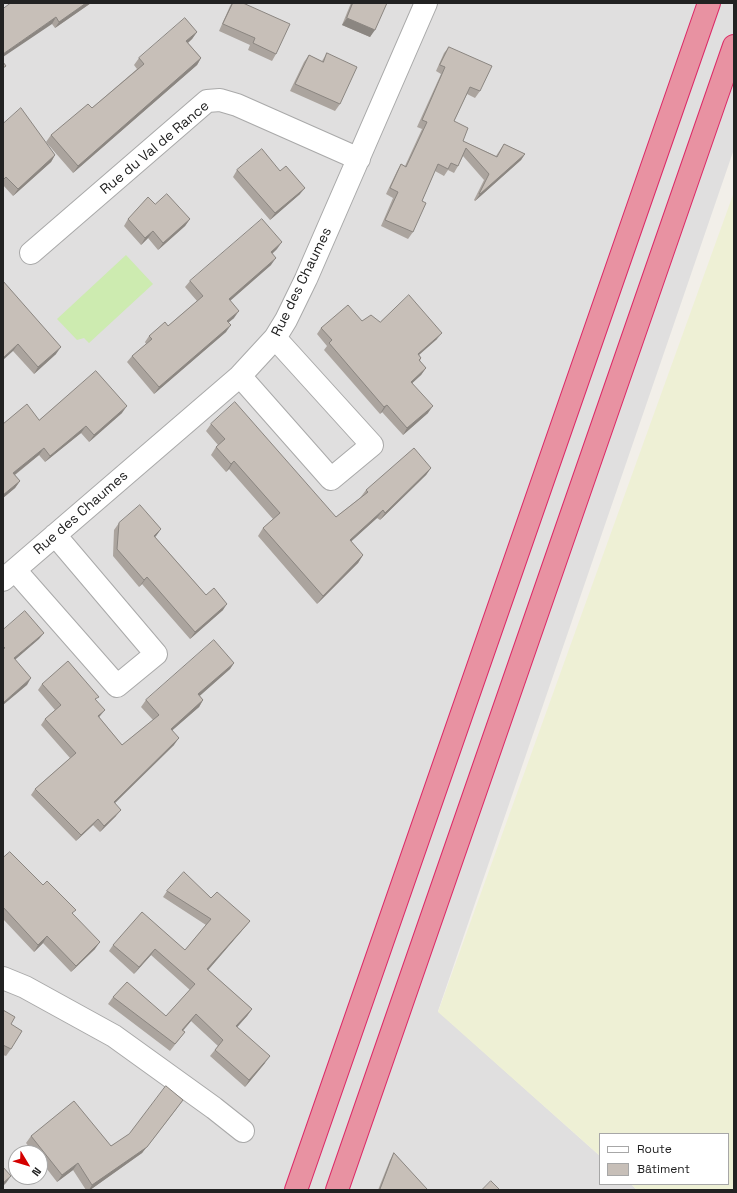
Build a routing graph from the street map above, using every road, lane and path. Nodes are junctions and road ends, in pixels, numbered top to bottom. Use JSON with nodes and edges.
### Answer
{"nodes":[{"id":1,"x":426,"y":3,"type":"edge"},
{"id":2,"x":709,"y":3,"type":"edge"},
{"id":3,"x":734,"y":46,"type":"edge"},
{"id":4,"x":359,"y":159,"type":"junction"},
{"id":5,"x":31,"y":253,"type":"dead end"},
{"id":6,"x":276,"y":338,"type":"junction"},
{"id":7,"x":240,"y":376,"type":"junction"},
{"id":8,"x":55,"y":535,"type":"junction"},
{"id":9,"x":9,"y":575,"type":"edge"},
{"id":10,"x":3,"y":978,"type":"edge"},
{"id":11,"x":243,"y":1131,"type":"dead end"},
{"id":12,"x":296,"y":1190,"type":"edge"},
{"id":13,"x":337,"y":1190,"type":"edge"}],
"edges":[{"from":1,"to":4,"type":"street","name":"Rue des Chaumes"},
{"from":2,"to":12,"type":"highway"},
{"from":3,"to":13,"type":"highway"},
{"from":4,"to":5,"type":"street","name":"Rue du Val de Rance"},
{"from":4,"to":6,"type":"street","name":"Rue des Chaumes"},
{"from":6,"to":7,"type":"street","name":"Rue des Chaumes"},
{"from":6,"to":7,"type":"street"},
{"from":7,"to":8,"type":"street","name":"Rue des Chaumes"},
{"from":8,"to":9,"type":"street","name":"Rue des Chaumes"},
{"from":8,"to":9,"type":"street"},
{"from":10,"to":11,"type":"street"}]}
